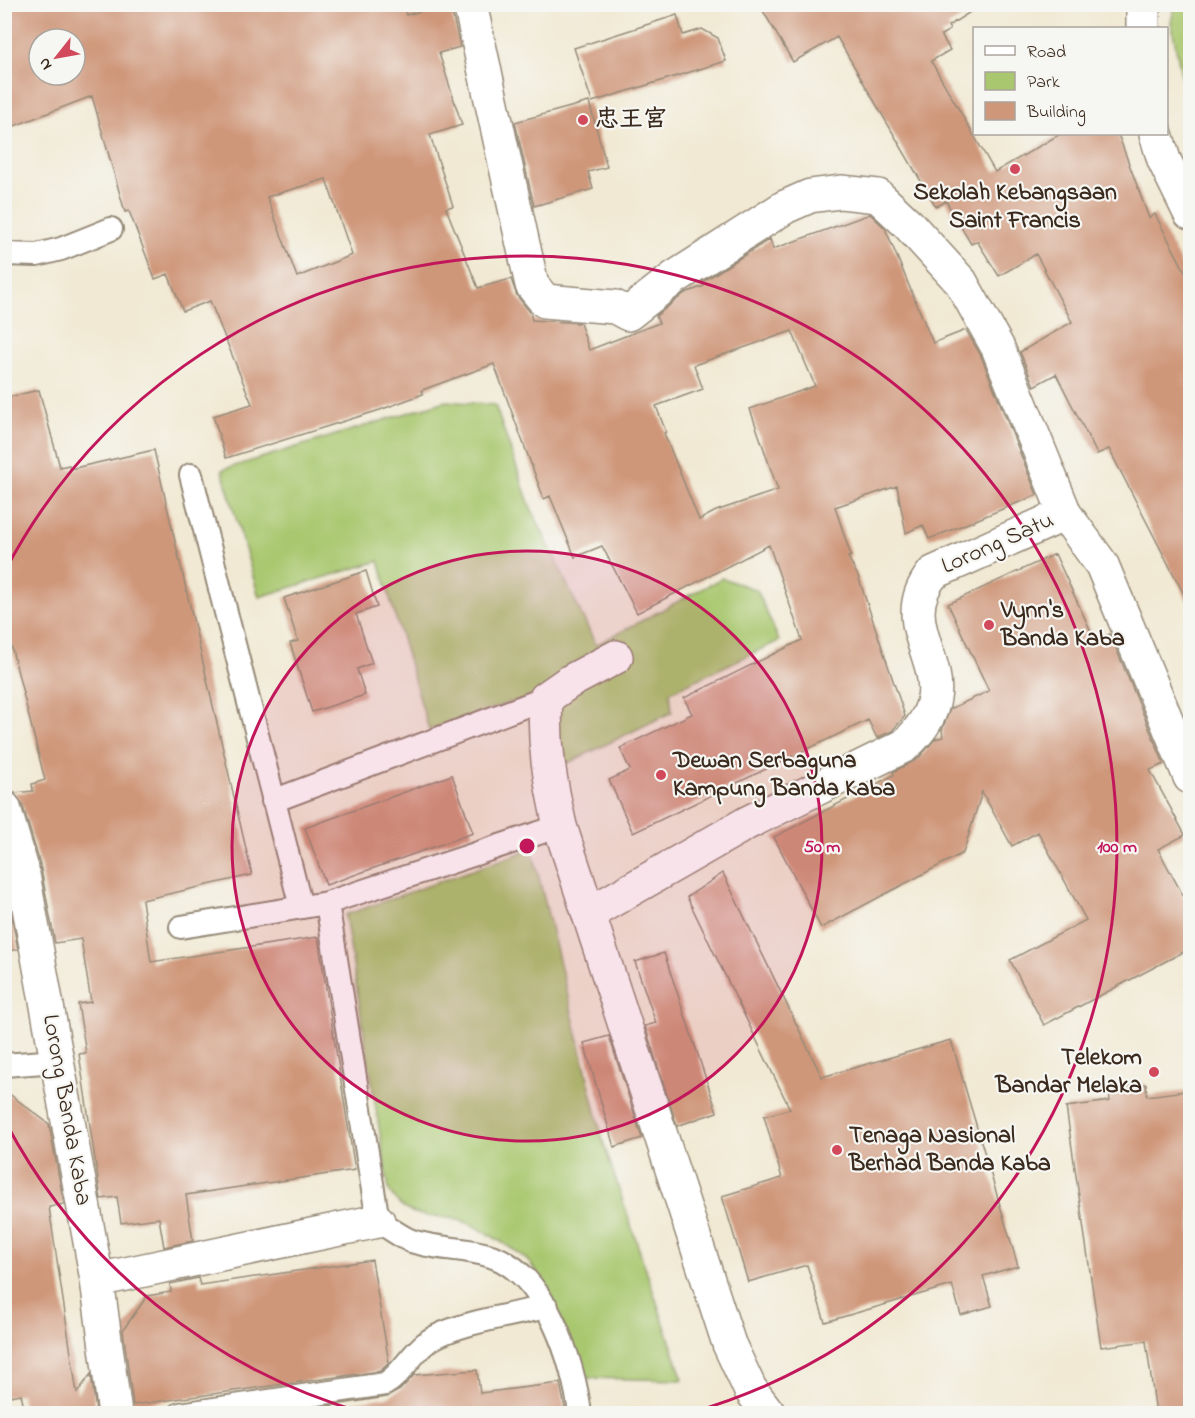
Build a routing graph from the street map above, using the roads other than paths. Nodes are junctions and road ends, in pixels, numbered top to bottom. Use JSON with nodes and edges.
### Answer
{"nodes":[{"id":1,"x":470,"y":4,"type":"edge"},
{"id":2,"x":1143,"y":4,"type":"edge"},
{"id":3,"x":1143,"y":27,"type":"edge"},
{"id":4,"x":1156,"y":135,"type":"edge"},
{"id":5,"x":1191,"y":213,"type":"edge"},
{"id":6,"x":111,"y":229,"type":"dead end"},
{"id":7,"x":4,"y":254,"type":"edge"},
{"id":8,"x":191,"y":475,"type":"dead end"},
{"id":9,"x":1065,"y":514,"type":"junction"},
{"id":10,"x":616,"y":657,"type":"dead end"},
{"id":11,"x":546,"y":698,"type":"junction"},
{"id":12,"x":1191,"y":777,"type":"edge"},
{"id":13,"x":273,"y":801,"type":"junction"},
{"id":14,"x":4,"y":808,"type":"edge"},
{"id":15,"x":560,"y":826,"type":"junction"},
{"id":16,"x":327,"y":903,"type":"junction"},
{"id":17,"x":301,"y":907,"type":"junction"},
{"id":18,"x":590,"y":914,"type":"junction"},
{"id":19,"x":181,"y":927,"type":"dead end"},
{"id":20,"x":57,"y":1061,"type":"junction"},
{"id":21,"x":4,"y":1065,"type":"edge"},
{"id":22,"x":378,"y":1221,"type":"junction"},
{"id":23,"x":98,"y":1280,"type":"junction"},
{"id":24,"x":547,"y":1307,"type":"junction"},
{"id":25,"x":115,"y":1413,"type":"edge"},
{"id":26,"x":180,"y":1413,"type":"edge"},
{"id":27,"x":580,"y":1413,"type":"edge"},
{"id":28,"x":769,"y":1413,"type":"edge"}],
"edges":[{"from":1,"to":9,"type":"street"},
{"from":2,"to":3,"type":"street"},
{"from":4,"to":5,"type":"street"},
{"from":6,"to":7,"type":"lane"},
{"from":8,"to":13,"type":"lane"},
{"from":9,"to":12,"type":"street","name":"Lorong Satu"},
{"from":9,"to":18,"type":"street","name":"Lorong Satu"},
{"from":10,"to":11,"type":"street"},
{"from":11,"to":13,"type":"lane"},
{"from":11,"to":15,"type":"street"},
{"from":13,"to":17,"type":"lane"},
{"from":14,"to":20,"type":"street","name":"Lorong Banda Kaba"},
{"from":15,"to":16,"type":"lane"},
{"from":15,"to":18,"type":"street"},
{"from":16,"to":17,"type":"lane"},
{"from":16,"to":22,"type":"lane"},
{"from":17,"to":19,"type":"lane"},
{"from":18,"to":28,"type":"street"},
{"from":20,"to":21,"type":"lane"},
{"from":20,"to":23,"type":"street","name":"Lorong Banda Kaba"},
{"from":22,"to":23,"type":"street"},
{"from":22,"to":24,"type":"lane"},
{"from":23,"to":25,"type":"street","name":"Lorong Banda Kaba"},
{"from":24,"to":26,"type":"lane"},
{"from":24,"to":27,"type":"lane"}]}
